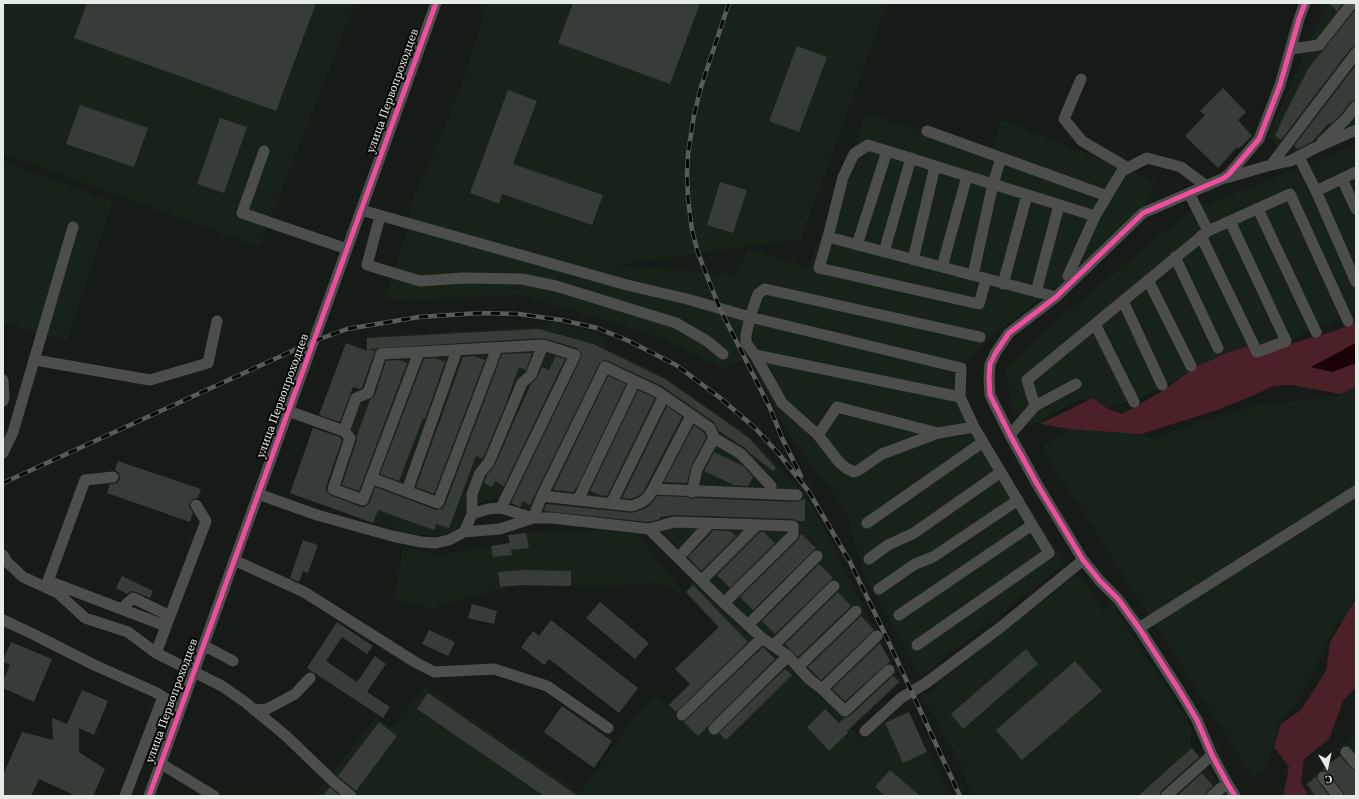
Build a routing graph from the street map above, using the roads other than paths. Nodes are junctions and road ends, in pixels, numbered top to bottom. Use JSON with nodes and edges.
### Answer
{"nodes":[{"id":1,"x":436,"y":3,"type":"edge"},
{"id":2,"x":1305,"y":3,"type":"edge"},
{"id":3,"x":1352,"y":3,"type":"edge"},
{"id":4,"x":1291,"y":49,"type":"junction"},
{"id":5,"x":1356,"y":53,"type":"edge"},
{"id":6,"x":1081,"y":79,"type":"dead end"},
{"id":7,"x":1356,"y":106,"type":"edge"},
{"id":8,"x":1356,"y":130,"type":"edge"},
{"id":9,"x":927,"y":131,"type":"dead end"},
{"id":10,"x":1315,"y":148,"type":"junction"},
{"id":11,"x":264,"y":151,"type":"dead end"},
{"id":12,"x":887,"y":151,"type":"junction"},
{"id":13,"x":1299,"y":157,"type":"junction"},
{"id":14,"x":911,"y":158,"type":"junction"},
{"id":15,"x":1001,"y":158,"type":"junction"},
{"id":16,"x":1271,"y":165,"type":"junction"},
{"id":17,"x":935,"y":166,"type":"junction"},
{"id":18,"x":1128,"y":168,"type":"junction"},
{"id":19,"x":1356,"y":172,"type":"edge"},
{"id":20,"x":967,"y":176,"type":"junction"},
{"id":21,"x":1224,"y":178,"type":"junction"},
{"id":22,"x":1342,"y":179,"type":"junction"},
{"id":23,"x":993,"y":184,"type":"junction"},
{"id":24,"x":1206,"y":186,"type":"junction"},
{"id":25,"x":1316,"y":191,"type":"junction"},
{"id":26,"x":1189,"y":193,"type":"junction"},
{"id":27,"x":1026,"y":195,"type":"junction"},
{"id":28,"x":1107,"y":196,"type":"junction"},
{"id":29,"x":1059,"y":205,"type":"junction"},
{"id":30,"x":1258,"y":209,"type":"junction"},
{"id":31,"x":1356,"y":209,"type":"edge"},
{"id":32,"x":361,"y":210,"type":"junction"},
{"id":33,"x":380,"y":216,"type":"junction"},
{"id":34,"x":1095,"y":216,"type":"junction"},
{"id":35,"x":1230,"y":221,"type":"junction"},
{"id":36,"x":73,"y":227,"type":"dead end"},
{"id":37,"x":1204,"y":234,"type":"junction"},
{"id":38,"x":828,"y":237,"type":"junction"},
{"id":39,"x":857,"y":245,"type":"junction"},
{"id":40,"x":347,"y":249,"type":"junction"},
{"id":41,"x":884,"y":252,"type":"junction"},
{"id":42,"x":1175,"y":257,"type":"junction"},
{"id":43,"x":913,"y":260,"type":"junction"},
{"id":44,"x":942,"y":268,"type":"junction"},
{"id":45,"x":974,"y":276,"type":"junction"},
{"id":46,"x":1068,"y":276,"type":"dead end"},
{"id":47,"x":986,"y":279,"type":"junction"},
{"id":48,"x":1148,"y":280,"type":"junction"},
{"id":49,"x":1356,"y":282,"type":"edge"},
{"id":50,"x":1003,"y":284,"type":"junction"},
{"id":51,"x":1036,"y":292,"type":"junction"},
{"id":52,"x":1056,"y":297,"type":"junction"},
{"id":53,"x":1123,"y":301,"type":"junction"},
{"id":54,"x":750,"y":318,"type":"junction"},
{"id":55,"x":217,"y":321,"type":"dead end"},
{"id":56,"x":1348,"y":321,"type":"dead end"},
{"id":57,"x":1095,"y":324,"type":"junction"},
{"id":58,"x":1316,"y":332,"type":"dead end"},
{"id":59,"x":980,"y":337,"type":"dead end"},
{"id":60,"x":543,"y":345,"type":"junction"},
{"id":61,"x":497,"y":348,"type":"junction"},
{"id":62,"x":1218,"y":348,"type":"dead end"},
{"id":63,"x":457,"y":350,"type":"junction"},
{"id":64,"x":419,"y":352,"type":"junction"},
{"id":65,"x":723,"y":354,"type":"dead end"},
{"id":66,"x":755,"y":356,"type":"junction"},
{"id":67,"x":35,"y":360,"type":"junction"},
{"id":68,"x":1191,"y":366,"type":"dead end"},
{"id":69,"x":3,"y":380,"type":"edge"},
{"id":70,"x":635,"y":381,"type":"junction"},
{"id":71,"x":1076,"y":384,"type":"dead end"},
{"id":72,"x":1162,"y":385,"type":"dead end"},
{"id":73,"x":664,"y":396,"type":"junction"},
{"id":74,"x":960,"y":397,"type":"junction"},
{"id":75,"x":3,"y":401,"type":"edge"},
{"id":76,"x":1134,"y":402,"type":"dead end"},
{"id":77,"x":1035,"y":406,"type":"junction"},
{"id":78,"x":288,"y":411,"type":"junction"},
{"id":79,"x":691,"y":416,"type":"junction"},
{"id":80,"x":974,"y":427,"type":"junction"},
{"id":81,"x":344,"y":431,"type":"junction"},
{"id":82,"x":938,"y":433,"type":"junction"},
{"id":83,"x":818,"y":435,"type":"junction"},
{"id":84,"x":1010,"y":436,"type":"junction"},
{"id":85,"x":714,"y":438,"type":"junction"},
{"id":86,"x":984,"y":442,"type":"junction"},
{"id":87,"x":3,"y":453,"type":"edge"},
{"id":88,"x":1001,"y":472,"type":"junction"},
{"id":89,"x":113,"y":477,"type":"dead end"},
{"id":90,"x":371,"y":478,"type":"junction"},
{"id":91,"x":654,"y":489,"type":"junction"},
{"id":92,"x":407,"y":491,"type":"junction"},
{"id":93,"x":1356,"y":491,"type":"edge"},
{"id":94,"x":692,"y":492,"type":"junction"},
{"id":95,"x":258,"y":494,"type":"junction"},
{"id":96,"x":770,"y":494,"type":"junction"},
{"id":97,"x":797,"y":495,"type":"dead end"},
{"id":98,"x":542,"y":496,"type":"junction"},
{"id":99,"x":578,"y":500,"type":"junction"},
{"id":100,"x":1018,"y":500,"type":"junction"},
{"id":101,"x":610,"y":504,"type":"junction"},
{"id":102,"x":196,"y":505,"type":"dead end"},
{"id":103,"x":501,"y":508,"type":"junction"},
{"id":104,"x":472,"y":514,"type":"junction"},
{"id":105,"x":533,"y":518,"type":"junction"},
{"id":106,"x":710,"y":523,"type":"junction"},
{"id":107,"x":867,"y":523,"type":"dead end"},
{"id":108,"x":757,"y":525,"type":"junction"},
{"id":109,"x":1032,"y":525,"type":"junction"},
{"id":110,"x":649,"y":528,"type":"junction"},
{"id":111,"x":464,"y":532,"type":"junction"},
{"id":112,"x":3,"y":555,"type":"edge"},
{"id":113,"x":817,"y":556,"type":"dead end"},
{"id":114,"x":679,"y":557,"type":"junction"},
{"id":115,"x":869,"y":559,"type":"dead end"},
{"id":116,"x":234,"y":560,"type":"junction"},
{"id":117,"x":1083,"y":560,"type":"junction"},
{"id":118,"x":702,"y":580,"type":"junction"},
{"id":119,"x":834,"y":586,"type":"dead end"},
{"id":120,"x":879,"y":589,"type":"dead end"},
{"id":121,"x":724,"y":603,"type":"junction"},
{"id":122,"x":856,"y":611,"type":"dead end"},
{"id":123,"x":899,"y":614,"type":"dead end"},
{"id":124,"x":3,"y":620,"type":"edge"},
{"id":125,"x":168,"y":621,"type":"junction"},
{"id":126,"x":748,"y":625,"type":"junction"},
{"id":127,"x":1139,"y":628,"type":"junction"},
{"id":128,"x":877,"y":636,"type":"dead end"},
{"id":129,"x":762,"y":638,"type":"junction"},
{"id":130,"x":203,"y":645,"type":"junction"},
{"id":131,"x":773,"y":646,"type":"junction"},
{"id":132,"x":917,"y":646,"type":"dead end"},
{"id":133,"x":156,"y":652,"type":"junction"},
{"id":134,"x":788,"y":656,"type":"junction"},
{"id":135,"x":233,"y":661,"type":"dead end"},
{"id":136,"x":799,"y":666,"type":"junction"},
{"id":137,"x":889,"y":670,"type":"dead end"},
{"id":138,"x":193,"y":672,"type":"junction"},
{"id":139,"x":310,"y":678,"type":"dead end"},
{"id":140,"x":822,"y":689,"type":"junction"},
{"id":141,"x":162,"y":697,"type":"junction"},
{"id":142,"x":180,"y":708,"type":"junction"},
{"id":143,"x":254,"y":710,"type":"junction"},
{"id":144,"x":682,"y":715,"type":"dead end"},
{"id":145,"x":608,"y":728,"type":"dead end"},
{"id":146,"x":714,"y":729,"type":"dead end"},
{"id":147,"x":865,"y":731,"type":"dead end"},
{"id":148,"x":1346,"y":752,"type":"dead end"},
{"id":149,"x":1212,"y":756,"type":"junction"},
{"id":150,"x":160,"y":763,"type":"junction"},
{"id":151,"x":1356,"y":764,"type":"edge"},
{"id":152,"x":1323,"y":777,"type":"dead end"},
{"id":153,"x":1227,"y":783,"type":"junction"},
{"id":154,"x":125,"y":796,"type":"edge"},
{"id":155,"x":149,"y":796,"type":"edge"},
{"id":156,"x":214,"y":796,"type":"edge"},
{"id":157,"x":351,"y":796,"type":"edge"},
{"id":158,"x":1166,"y":796,"type":"edge"},
{"id":159,"x":1212,"y":796,"type":"edge"},
{"id":160,"x":1235,"y":796,"type":"edge"},
{"id":161,"x":1338,"y":796,"type":"edge"}],
"edges":[{"from":1,"to":32,"type":"street","name":"улица Первопроходцев"},
{"from":2,"to":4,"type":"street"},
{"from":3,"to":4,"type":"street"},
{"from":4,"to":21,"type":"street"},
{"from":5,"to":16,"type":"street"},
{"from":6,"to":18,"type":"street"},
{"from":7,"to":10,"type":"street"},
{"from":8,"to":10,"type":"street"},
{"from":9,"to":15,"type":"street"},
{"from":10,"to":13,"type":"street"},
{"from":11,"to":40,"type":"street"},
{"from":12,"to":14,"type":"street"},
{"from":12,"to":38,"type":"street"},
{"from":12,"to":39,"type":"street"},
{"from":13,"to":16,"type":"street"},
{"from":13,"to":25,"type":"street"},
{"from":14,"to":17,"type":"street"},
{"from":14,"to":41,"type":"street"},
{"from":15,"to":23,"type":"street"},
{"from":15,"to":28,"type":"street"},
{"from":16,"to":21,"type":"street"},
{"from":17,"to":20,"type":"street"},
{"from":17,"to":43,"type":"street"},
{"from":18,"to":24,"type":"street"},
{"from":18,"to":28,"type":"street"},
{"from":19,"to":22,"type":"street"},
{"from":20,"to":23,"type":"street"},
{"from":20,"to":44,"type":"street"},
{"from":21,"to":24,"type":"street"},
{"from":22,"to":25,"type":"street"},
{"from":22,"to":31,"type":"street"},
{"from":23,"to":27,"type":"street"},
{"from":23,"to":45,"type":"street"},
{"from":24,"to":26,"type":"street"},
{"from":25,"to":49,"type":"street"},
{"from":26,"to":37,"type":"street"},
{"from":26,"to":52,"type":"street"},
{"from":27,"to":29,"type":"street"},
{"from":27,"to":50,"type":"street"},
{"from":28,"to":34,"type":"street"},
{"from":29,"to":34,"type":"street"},
{"from":29,"to":51,"type":"street"},
{"from":30,"to":35,"type":"street"},
{"from":30,"to":56,"type":"street"},
{"from":30,"to":58,"type":"street"},
{"from":32,"to":33,"type":"street"},
{"from":32,"to":40,"type":"street","name":"улица Первопроходцев"},
{"from":33,"to":54,"type":"street"},
{"from":33,"to":65,"type":"street"},
{"from":34,"to":46,"type":"street"},
{"from":35,"to":37,"type":"street"},
{"from":35,"to":37,"type":"street"},
{"from":36,"to":67,"type":"street"},
{"from":37,"to":42,"type":"street"},
{"from":38,"to":39,"type":"street"},
{"from":38,"to":47,"type":"street"},
{"from":39,"to":41,"type":"street"},
{"from":40,"to":78,"type":"street","name":"улица Первопроходцев"},
{"from":41,"to":43,"type":"street"},
{"from":42,"to":48,"type":"street"},
{"from":42,"to":62,"type":"street"},
{"from":43,"to":44,"type":"street"},
{"from":44,"to":45,"type":"street"},
{"from":45,"to":47,"type":"street"},
{"from":47,"to":50,"type":"street"},
{"from":48,"to":53,"type":"street"},
{"from":48,"to":68,"type":"street"},
{"from":50,"to":51,"type":"street"},
{"from":51,"to":52,"type":"street"},
{"from":52,"to":84,"type":"street"},
{"from":53,"to":57,"type":"street"},
{"from":53,"to":72,"type":"street"},
{"from":54,"to":59,"type":"street"},
{"from":54,"to":66,"type":"street"},
{"from":54,"to":74,"type":"street"},
{"from":55,"to":67,"type":"street"},
{"from":57,"to":76,"type":"street"},
{"from":57,"to":77,"type":"street"},
{"from":60,"to":61,"type":"street"},
{"from":60,"to":103,"type":"street"},
{"from":60,"to":104,"type":"street"},
{"from":61,"to":63,"type":"street"},
{"from":61,"to":92,"type":"street"},
{"from":63,"to":64,"type":"street"},
{"from":63,"to":92,"type":"street"},
{"from":64,"to":81,"type":"street"},
{"from":64,"to":90,"type":"street"},
{"from":66,"to":74,"type":"street"},
{"from":66,"to":83,"type":"street"},
{"from":67,"to":87,"type":"street"},
{"from":69,"to":75,"type":"street"},
{"from":70,"to":73,"type":"street"},
{"from":70,"to":98,"type":"street"},
{"from":70,"to":99,"type":"street"},
{"from":71,"to":77,"type":"street"},
{"from":73,"to":79,"type":"street"},
{"from":73,"to":101,"type":"street"},
{"from":74,"to":80,"type":"street"},
{"from":77,"to":84,"type":"street"},
{"from":78,"to":81,"type":"street"},
{"from":78,"to":95,"type":"street","name":"улица Первопроходцев"},
{"from":79,"to":85,"type":"street"},
{"from":79,"to":91,"type":"street"},
{"from":80,"to":82,"type":"street"},
{"from":80,"to":86,"type":"street"},
{"from":81,"to":90,"type":"street"},
{"from":82,"to":83,"type":"street"},
{"from":82,"to":83,"type":"street"},
{"from":84,"to":117,"type":"street"},
{"from":85,"to":94,"type":"street"},
{"from":85,"to":96,"type":"street"},
{"from":86,"to":88,"type":"street"},
{"from":86,"to":107,"type":"street"},
{"from":88,"to":100,"type":"street"},
{"from":88,"to":115,"type":"street"},
{"from":89,"to":125,"type":"street"},
{"from":90,"to":92,"type":"street"},
{"from":91,"to":94,"type":"street"},
{"from":91,"to":101,"type":"street"},
{"from":93,"to":127,"type":"street"},
{"from":94,"to":96,"type":"street"},
{"from":95,"to":111,"type":"street"},
{"from":95,"to":116,"type":"street","name":"улица Первопроходцев"},
{"from":96,"to":97,"type":"street"},
{"from":98,"to":99,"type":"street"},
{"from":98,"to":105,"type":"street"},
{"from":99,"to":101,"type":"street"},
{"from":100,"to":109,"type":"street"},
{"from":100,"to":120,"type":"street"},
{"from":102,"to":125,"type":"street"},
{"from":103,"to":104,"type":"street"},
{"from":103,"to":105,"type":"street"},
{"from":104,"to":111,"type":"street"},
{"from":105,"to":110,"type":"street"},
{"from":105,"to":111,"type":"street"},
{"from":106,"to":108,"type":"street"},
{"from":106,"to":110,"type":"street"},
{"from":106,"to":114,"type":"street"},
{"from":108,"to":118,"type":"street"},
{"from":108,"to":121,"type":"street"},
{"from":109,"to":123,"type":"street"},
{"from":109,"to":132,"type":"street"},
{"from":110,"to":114,"type":"street"},
{"from":112,"to":133,"type":"street"},
{"from":113,"to":126,"type":"street"},
{"from":114,"to":118,"type":"street"},
{"from":116,"to":130,"type":"street","name":"улица Первопроходцев"},
{"from":116,"to":145,"type":"street"},
{"from":117,"to":127,"type":"street"},
{"from":117,"to":147,"type":"street"},
{"from":118,"to":121,"type":"street"},
{"from":119,"to":131,"type":"street"},
{"from":121,"to":126,"type":"street"},
{"from":122,"to":136,"type":"street"},
{"from":124,"to":141,"type":"street"},
{"from":125,"to":133,"type":"street"},
{"from":126,"to":129,"type":"street"},
{"from":127,"to":149,"type":"street"},
{"from":128,"to":140,"type":"street"},
{"from":129,"to":131,"type":"street"},
{"from":129,"to":144,"type":"street"},
{"from":130,"to":135,"type":"street"},
{"from":130,"to":138,"type":"street","name":"улица Первопроходцев"},
{"from":131,"to":134,"type":"street"},
{"from":133,"to":138,"type":"street"},
{"from":134,"to":136,"type":"street"},
{"from":134,"to":146,"type":"street"},
{"from":136,"to":140,"type":"street"},
{"from":137,"to":140,"type":"street"},
{"from":138,"to":142,"type":"street","name":"улица Первопроходцев"},
{"from":138,"to":143,"type":"street"},
{"from":139,"to":143,"type":"street"},
{"from":141,"to":142,"type":"street"},
{"from":141,"to":154,"type":"street"},
{"from":142,"to":150,"type":"street","name":"улица Первопроходцев"},
{"from":143,"to":157,"type":"street"},
{"from":148,"to":151,"type":"street"},
{"from":149,"to":153,"type":"street"},
{"from":149,"to":158,"type":"street"},
{"from":150,"to":155,"type":"street","name":"улица Первопроходцев"},
{"from":150,"to":156,"type":"street"},
{"from":152,"to":161,"type":"street"},
{"from":153,"to":159,"type":"street"},
{"from":153,"to":160,"type":"street"}]}
